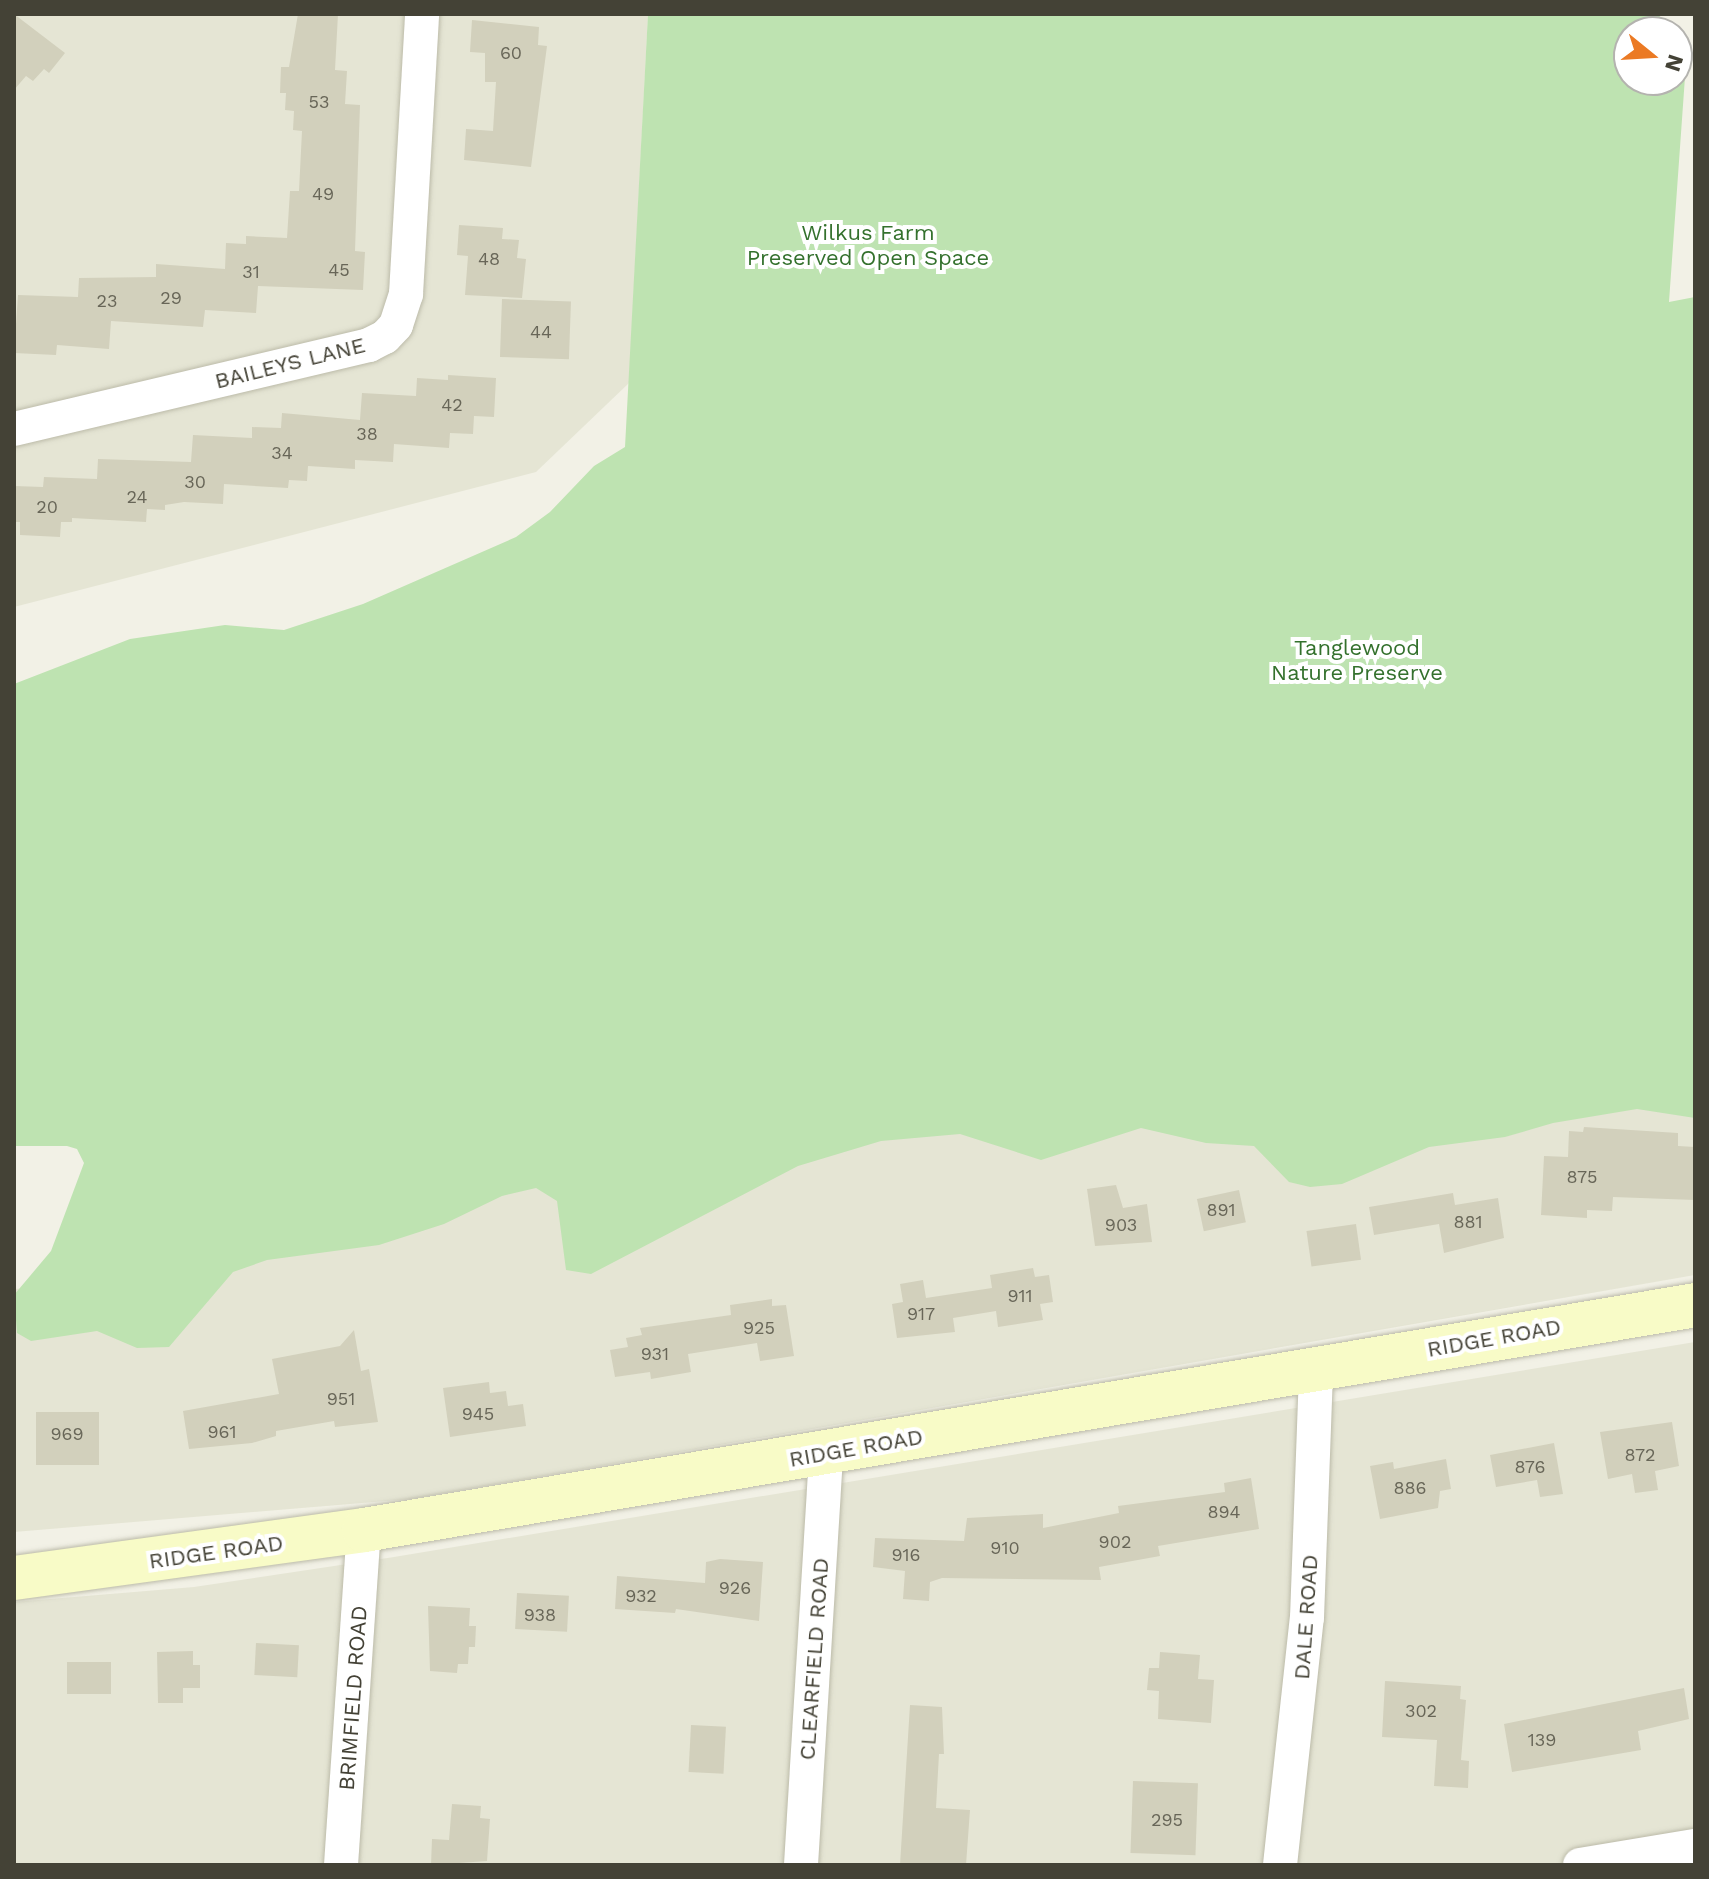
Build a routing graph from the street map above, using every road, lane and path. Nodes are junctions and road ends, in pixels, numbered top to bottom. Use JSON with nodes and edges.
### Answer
{"nodes":[{"id":1,"x":422,"y":14,"type":"edge"},
{"id":2,"x":14,"y":429,"type":"edge"},
{"id":3,"x":1695,"y":1305,"type":"edge"},
{"id":4,"x":1316,"y":1368,"type":"junction"},
{"id":5,"x":826,"y":1454,"type":"junction"},
{"id":6,"x":364,"y":1530,"type":"junction"},
{"id":7,"x":14,"y":1578,"type":"edge"},
{"id":8,"x":1695,"y":1846,"type":"edge"},
{"id":9,"x":341,"y":1865,"type":"edge"},
{"id":10,"x":801,"y":1865,"type":"edge"},
{"id":11,"x":1280,"y":1865,"type":"edge"},
{"id":12,"x":1580,"y":1865,"type":"edge"}],
"edges":[{"from":1,"to":2,"type":"street","name":"BAILEYS LANE"},
{"from":3,"to":4,"type":"street","name":"RIDGE ROAD"},
{"from":4,"to":5,"type":"street","name":"RIDGE ROAD"},
{"from":4,"to":11,"type":"street","name":"DALE ROAD"},
{"from":5,"to":6,"type":"street","name":"RIDGE ROAD"},
{"from":5,"to":10,"type":"street","name":"CLEARFIELD ROAD"},
{"from":6,"to":7,"type":"street","name":"RIDGE ROAD"},
{"from":6,"to":9,"type":"street","name":"BRIMFIELD ROAD"},
{"from":8,"to":12,"type":"street"}]}
